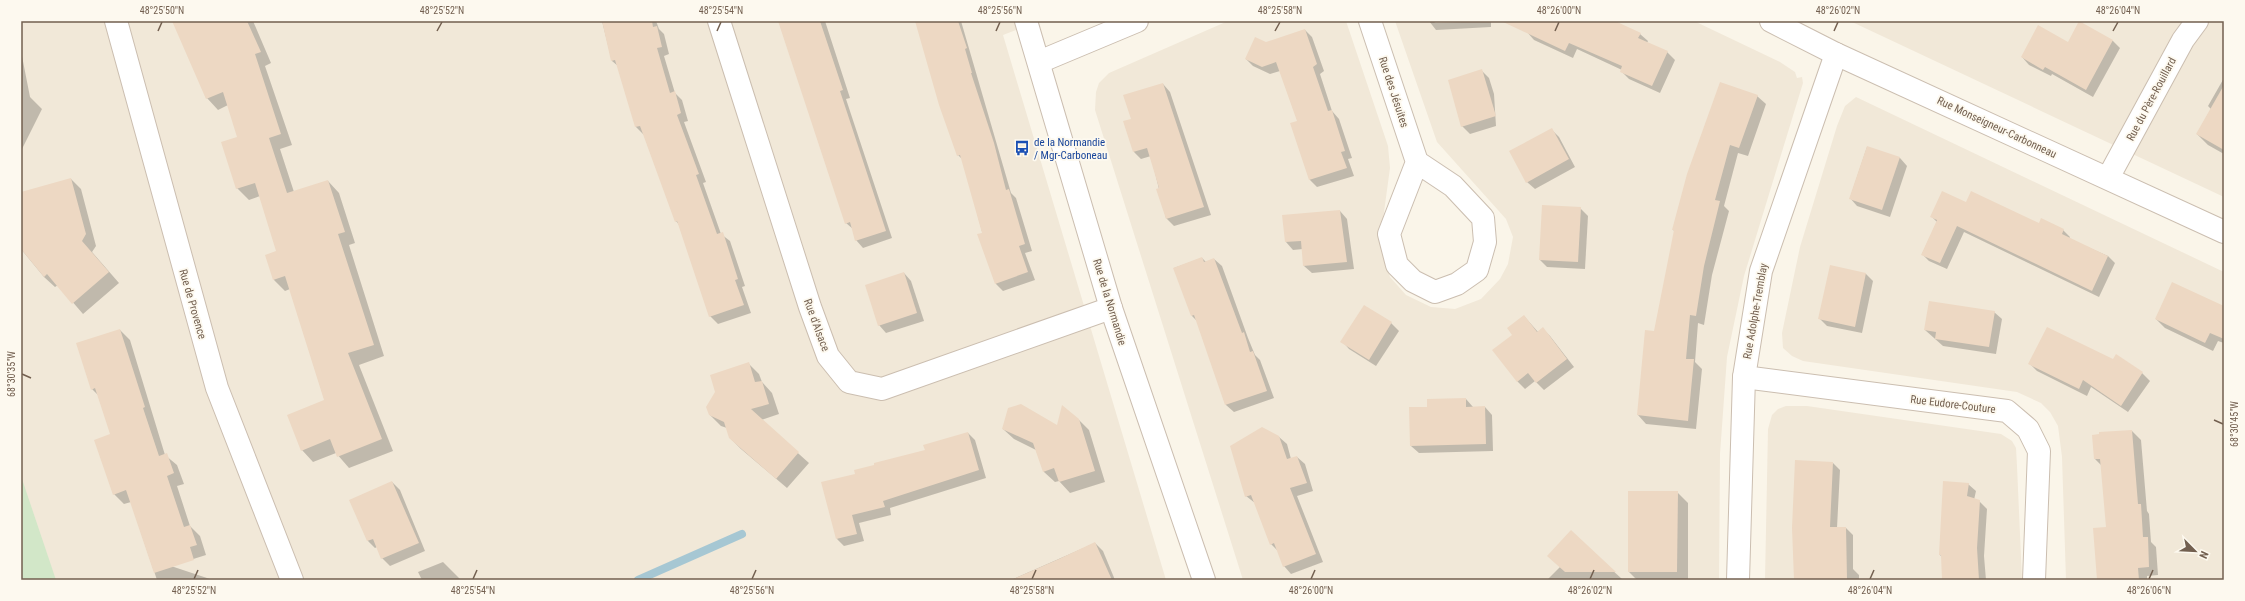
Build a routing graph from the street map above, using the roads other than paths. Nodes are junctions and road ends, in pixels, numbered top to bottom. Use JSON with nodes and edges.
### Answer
{"nodes":[{"id":1,"x":116,"y":21,"type":"edge"},
{"id":2,"x":718,"y":21,"type":"edge"},
{"id":3,"x":1026,"y":21,"type":"edge"},
{"id":4,"x":1138,"y":21,"type":"edge"},
{"id":5,"x":1370,"y":21,"type":"edge"},
{"id":6,"x":1771,"y":21,"type":"edge"},
{"id":7,"x":2197,"y":21,"type":"edge"},
{"id":8,"x":1836,"y":54,"type":"junction"},
{"id":9,"x":1039,"y":62,"type":"junction"},
{"id":10,"x":1417,"y":162,"type":"junction"},
{"id":11,"x":2108,"y":178,"type":"junction"},
{"id":12,"x":2224,"y":232,"type":"edge"},
{"id":13,"x":1111,"y":308,"type":"junction"},
{"id":14,"x":1744,"y":377,"type":"junction"},
{"id":15,"x":292,"y":580,"type":"edge"},
{"id":16,"x":1204,"y":580,"type":"edge"},
{"id":17,"x":1738,"y":580,"type":"edge"},
{"id":18,"x":2034,"y":580,"type":"edge"}],
"edges":[{"from":1,"to":15,"type":"street","name":"Rue de Provence"},
{"from":2,"to":13,"type":"street","name":"Rue d'Alsace"},
{"from":3,"to":9,"type":"street","name":"Rue de la Normandie"},
{"from":4,"to":9,"type":"street"},
{"from":5,"to":10,"type":"street","name":"Rue des Jésuites"},
{"from":6,"to":8,"type":"street","name":"Rue Monseigneur-Carbonneau"},
{"from":7,"to":11,"type":"street","name":"Rue du Père-Rouillard"},
{"from":8,"to":11,"type":"street","name":"Rue Monseigneur-Carbonneau"},
{"from":8,"to":14,"type":"street","name":"Rue Adolphe-Tremblay"},
{"from":9,"to":13,"type":"street","name":"Rue de la Normandie"},
{"from":10,"to":10,"type":"street"},
{"from":11,"to":12,"type":"street","name":"Rue Monseigneur-Carbonneau"},
{"from":13,"to":16,"type":"street","name":"Rue de la Normandie"},
{"from":14,"to":17,"type":"street","name":"Rue Adolphe-Tremblay"},
{"from":14,"to":18,"type":"street","name":"Rue Eudore-Couture"}]}
